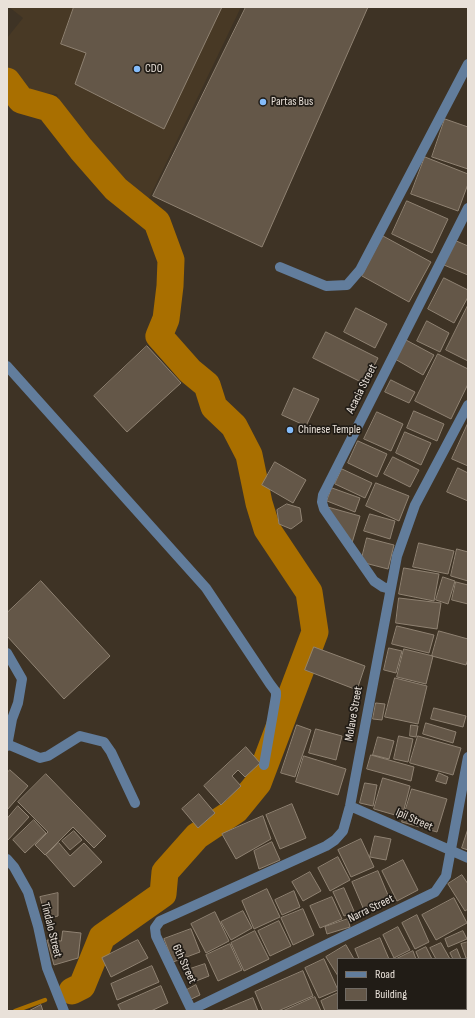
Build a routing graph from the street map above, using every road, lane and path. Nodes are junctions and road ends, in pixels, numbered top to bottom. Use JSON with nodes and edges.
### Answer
{"nodes":[{"id":1,"x":468,"y":64,"type":"edge"},
{"id":2,"x":468,"y":208,"type":"edge"},
{"id":3,"x":280,"y":267,"type":"dead end"},
{"id":4,"x":7,"y":366,"type":"edge"},
{"id":5,"x":468,"y":405,"type":"edge"},
{"id":6,"x":390,"y":589,"type":"junction"},
{"id":7,"x":7,"y":653,"type":"edge"},
{"id":8,"x":7,"y":745,"type":"edge"},
{"id":9,"x":468,"y":757,"type":"edge"},
{"id":10,"x":264,"y":765,"type":"dead end"},
{"id":11,"x":135,"y":803,"type":"dead end"},
{"id":12,"x":350,"y":806,"type":"junction"},
{"id":13,"x":451,"y":851,"type":"junction"},
{"id":14,"x":468,"y":858,"type":"edge"},
{"id":15,"x":7,"y":859,"type":"edge"},
{"id":16,"x":155,"y":928,"type":"joint"},
{"id":17,"x":192,"y":1010,"type":"edge"},
{"id":18,"x":64,"y":1011,"type":"edge"}],
"edges":[{"from":1,"to":3,"type":"street"},
{"from":2,"to":6,"type":"street","name":"Acacia Street"},
{"from":4,"to":10,"type":"street"},
{"from":5,"to":6,"type":"street","name":"Molave Street"},
{"from":6,"to":12,"type":"street","name":"Molave Street"},
{"from":7,"to":8,"type":"street"},
{"from":8,"to":11,"type":"street"},
{"from":9,"to":13,"type":"street","name":"Narra Street"},
{"from":12,"to":13,"type":"street","name":"Ipil Street"},
{"from":12,"to":16,"type":"street","name":"Molave Street"},
{"from":13,"to":14,"type":"street","name":"Ipil Street"},
{"from":13,"to":17,"type":"street","name":"Narra Street"},
{"from":15,"to":18,"type":"street","name":"Tindalo Street"},
{"from":16,"to":17,"type":"street","name":"6th Street"}]}
